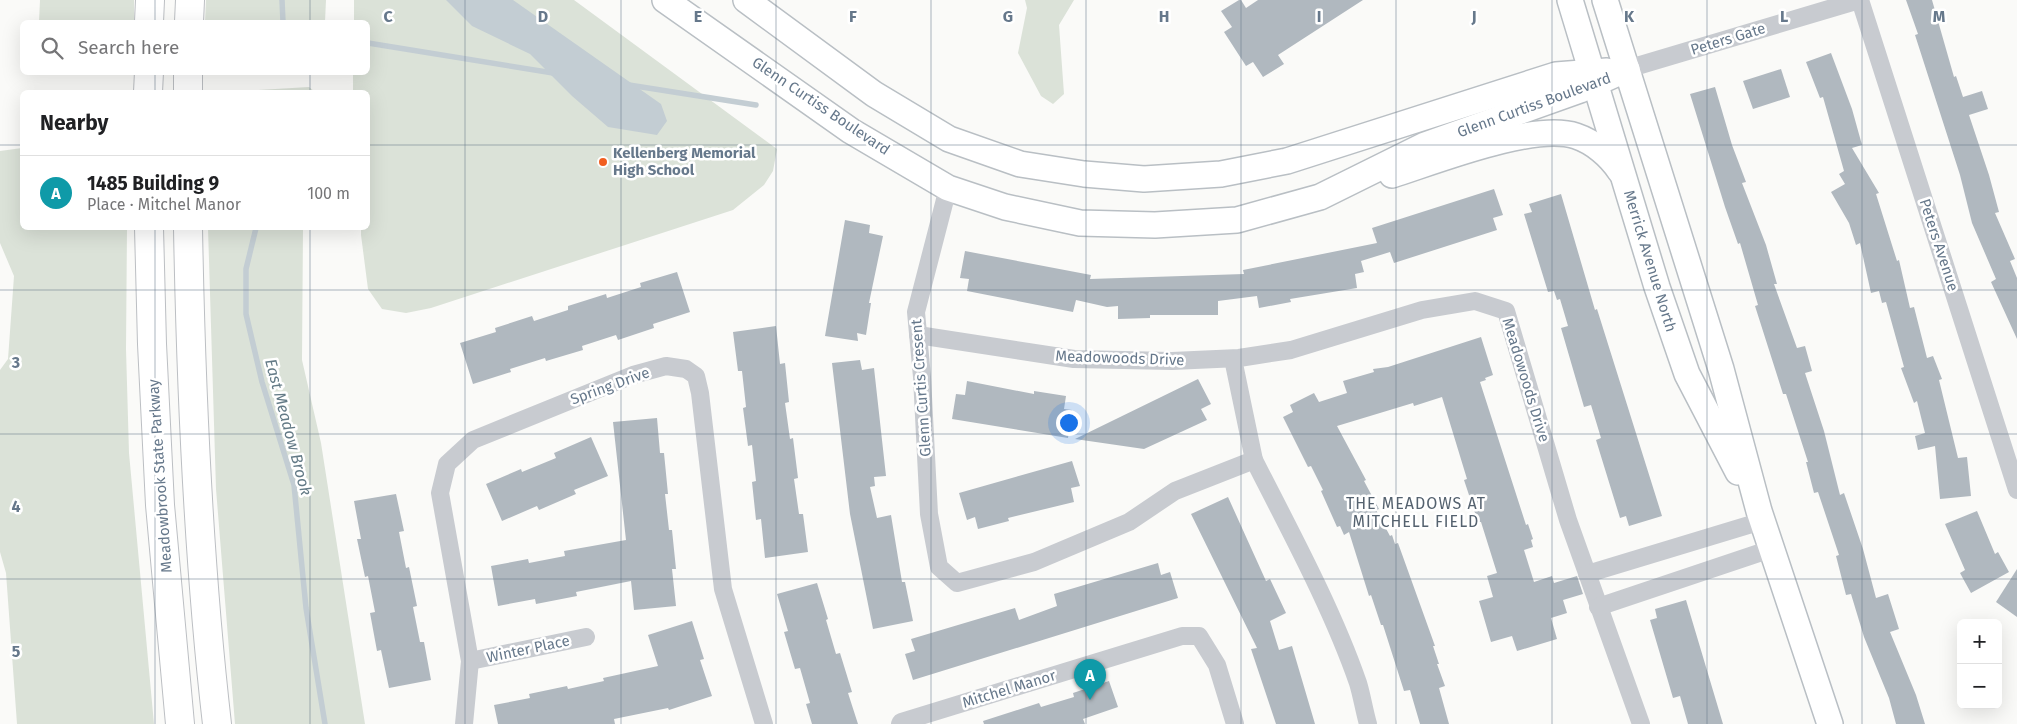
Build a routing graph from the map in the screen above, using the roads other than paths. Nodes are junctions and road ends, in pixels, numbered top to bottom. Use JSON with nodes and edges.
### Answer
{"nodes":[{"id":1,"x":150,"y":0,"type":"edge"},
{"id":2,"x":190,"y":0,"type":"edge"},
{"id":3,"x":665,"y":0,"type":"edge"},
{"id":4,"x":746,"y":0,"type":"edge"},
{"id":5,"x":1570,"y":0,"type":"edge"},
{"id":6,"x":1604,"y":0,"type":"edge"},
{"id":7,"x":1860,"y":0,"type":"edge"},
{"id":8,"x":149,"y":20,"type":"edge"},
{"id":9,"x":189,"y":20,"type":"edge"},
{"id":10,"x":1627,"y":69,"type":"junction"},
{"id":11,"x":149,"y":75,"type":"edge"},
{"id":12,"x":188,"y":75,"type":"edge"},
{"id":13,"x":1594,"y":78,"type":"junction"},
{"id":14,"x":148,"y":90,"type":"edge"},
{"id":15,"x":188,"y":90,"type":"edge"},
{"id":16,"x":1623,"y":175,"type":"junction"},
{"id":17,"x":948,"y":188,"type":"junction"},
{"id":18,"x":1320,"y":197,"type":"junction"},
{"id":19,"x":149,"y":230,"type":"edge"},
{"id":20,"x":188,"y":230,"type":"edge"},
{"id":21,"x":918,"y":335,"type":"junction"},
{"id":22,"x":1233,"y":359,"type":"junction"},
{"id":23,"x":1254,"y":460,"type":"junction"},
{"id":24,"x":2017,"y":490,"type":"edge"},
{"id":25,"x":1760,"y":516,"type":"junction"},
{"id":26,"x":1771,"y":549,"type":"junction"},
{"id":27,"x":1586,"y":574,"type":"junction"},
{"id":28,"x":1598,"y":607,"type":"junction"},
{"id":29,"x":586,"y":636,"type":"dead end"},
{"id":30,"x":470,"y":661,"type":"junction"},
{"id":31,"x":180,"y":724,"type":"edge"},
{"id":32,"x":218,"y":724,"type":"edge"},
{"id":33,"x":464,"y":724,"type":"edge"},
{"id":34,"x":764,"y":724,"type":"edge"},
{"id":35,"x":900,"y":724,"type":"edge"},
{"id":36,"x":1235,"y":724,"type":"edge"},
{"id":37,"x":1368,"y":724,"type":"edge"},
{"id":38,"x":1641,"y":724,"type":"edge"},
{"id":39,"x":1830,"y":724,"type":"edge"}],
"edges":[{"from":1,"to":8,"type":"highway"},
{"from":2,"to":9,"type":"highway"},
{"from":3,"to":17,"type":"main road","name":"Glenn Curtiss Boulevard"},
{"from":4,"to":13,"type":"main road","name":"Glenn Curtiss Boulevard"},
{"from":5,"to":13,"type":"main road","name":"Merrick Avenue North"},
{"from":6,"to":10,"type":"main road","name":"Merrick Avenue North"},
{"from":7,"to":10,"type":"street","name":"Peters Gate"},
{"from":7,"to":24,"type":"street","name":"Peters Avenue"},
{"from":10,"to":13,"type":"main road","name":"Glenn Curtiss Boulevard"},
{"from":10,"to":25,"type":"main road","name":"Merrick Avenue North"},
{"from":11,"to":14,"type":"highway"},
{"from":12,"to":15,"type":"highway"},
{"from":13,"to":16,"type":"main road","name":"Merrick Avenue North"},
{"from":13,"to":18,"type":"main road","name":"Glenn Curtiss Boulevard"},
{"from":16,"to":18,"type":"main road"},
{"from":16,"to":25,"type":"main road","name":"Merrick Avenue North"},
{"from":17,"to":18,"type":"main road","name":"Glenn Curtiss Boulevard"},
{"from":17,"to":21,"type":"street","name":"Glenn Curtis Cresent"},
{"from":19,"to":31,"type":"highway","name":"Meadowbrook State Parkway"},
{"from":20,"to":32,"type":"highway"},
{"from":21,"to":22,"type":"street","name":"Meadowoods Drive"},
{"from":21,"to":23,"type":"street","name":"Glenn Curtis Cresent"},
{"from":22,"to":23,"type":"street"},
{"from":22,"to":27,"type":"street","name":"Meadowoods Drive"},
{"from":23,"to":37,"type":"street"},
{"from":25,"to":26,"type":"main road","name":"Merrick Avenue North"},
{"from":25,"to":27,"type":"street"},
{"from":26,"to":28,"type":"street"},
{"from":26,"to":39,"type":"main road","name":"Merrick Avenue North"},
{"from":27,"to":28,"type":"street","name":"Meadowoods Drive"},
{"from":28,"to":38,"type":"street","name":"Meadowoods Drive"},
{"from":29,"to":30,"type":"street","name":"Winter Place"},
{"from":30,"to":33,"type":"street","name":"Spring Drive"},
{"from":30,"to":34,"type":"street","name":"Spring Drive"},
{"from":35,"to":36,"type":"street","name":"Mitchel Manor"}]}
